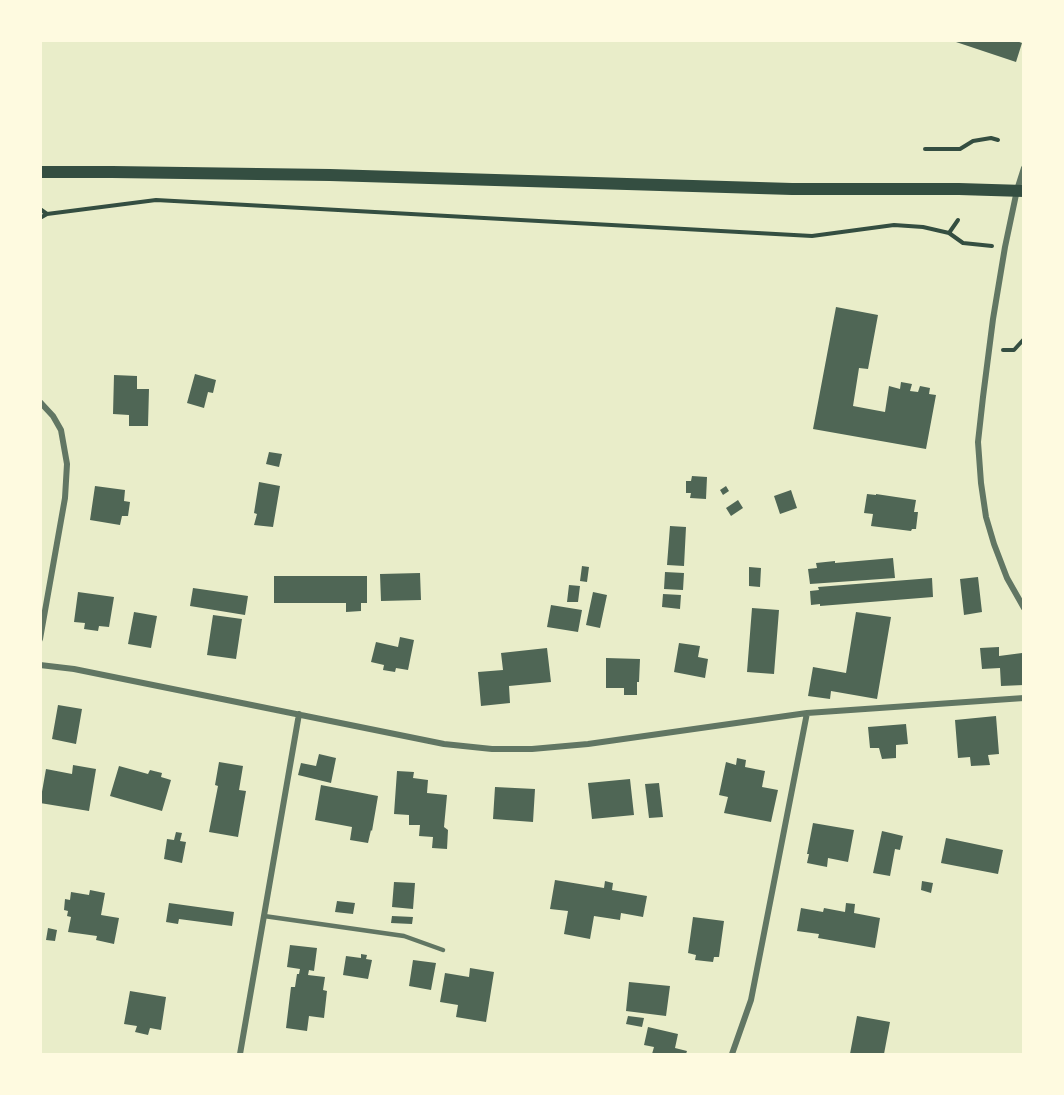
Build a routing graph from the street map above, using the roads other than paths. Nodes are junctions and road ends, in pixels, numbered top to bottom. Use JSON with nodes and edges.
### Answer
{"nodes":[{"id":1,"x":1023,"y":168,"type":"edge"},
{"id":2,"x":40,"y":172,"type":"edge"},
{"id":3,"x":1020,"y":190,"type":"edge"},
{"id":4,"x":40,"y":402,"type":"edge"},
{"id":5,"x":1023,"y":608,"type":"edge"},
{"id":6,"x":40,"y":639,"type":"edge"},
{"id":7,"x":40,"y":665,"type":"edge"},
{"id":8,"x":1023,"y":698,"type":"edge"},
{"id":9,"x":807,"y":713,"type":"junction"},
{"id":10,"x":299,"y":714,"type":"junction"},
{"id":11,"x":264,"y":916,"type":"junction"},
{"id":12,"x":443,"y":950,"type":"dead end"},
{"id":13,"x":240,"y":1054,"type":"edge"},
{"id":14,"x":732,"y":1054,"type":"edge"}],
"edges":[{"from":1,"to":3,"type":"street"},
{"from":2,"to":3,"type":"main road"},
{"from":3,"to":5,"type":"street"},
{"from":4,"to":6,"type":"street"},
{"from":7,"to":10,"type":"street"},
{"from":8,"to":9,"type":"street"},
{"from":9,"to":10,"type":"street"},
{"from":9,"to":14,"type":"street"},
{"from":10,"to":11,"type":"street"},
{"from":11,"to":12,"type":"lane"},
{"from":11,"to":13,"type":"street"}]}
